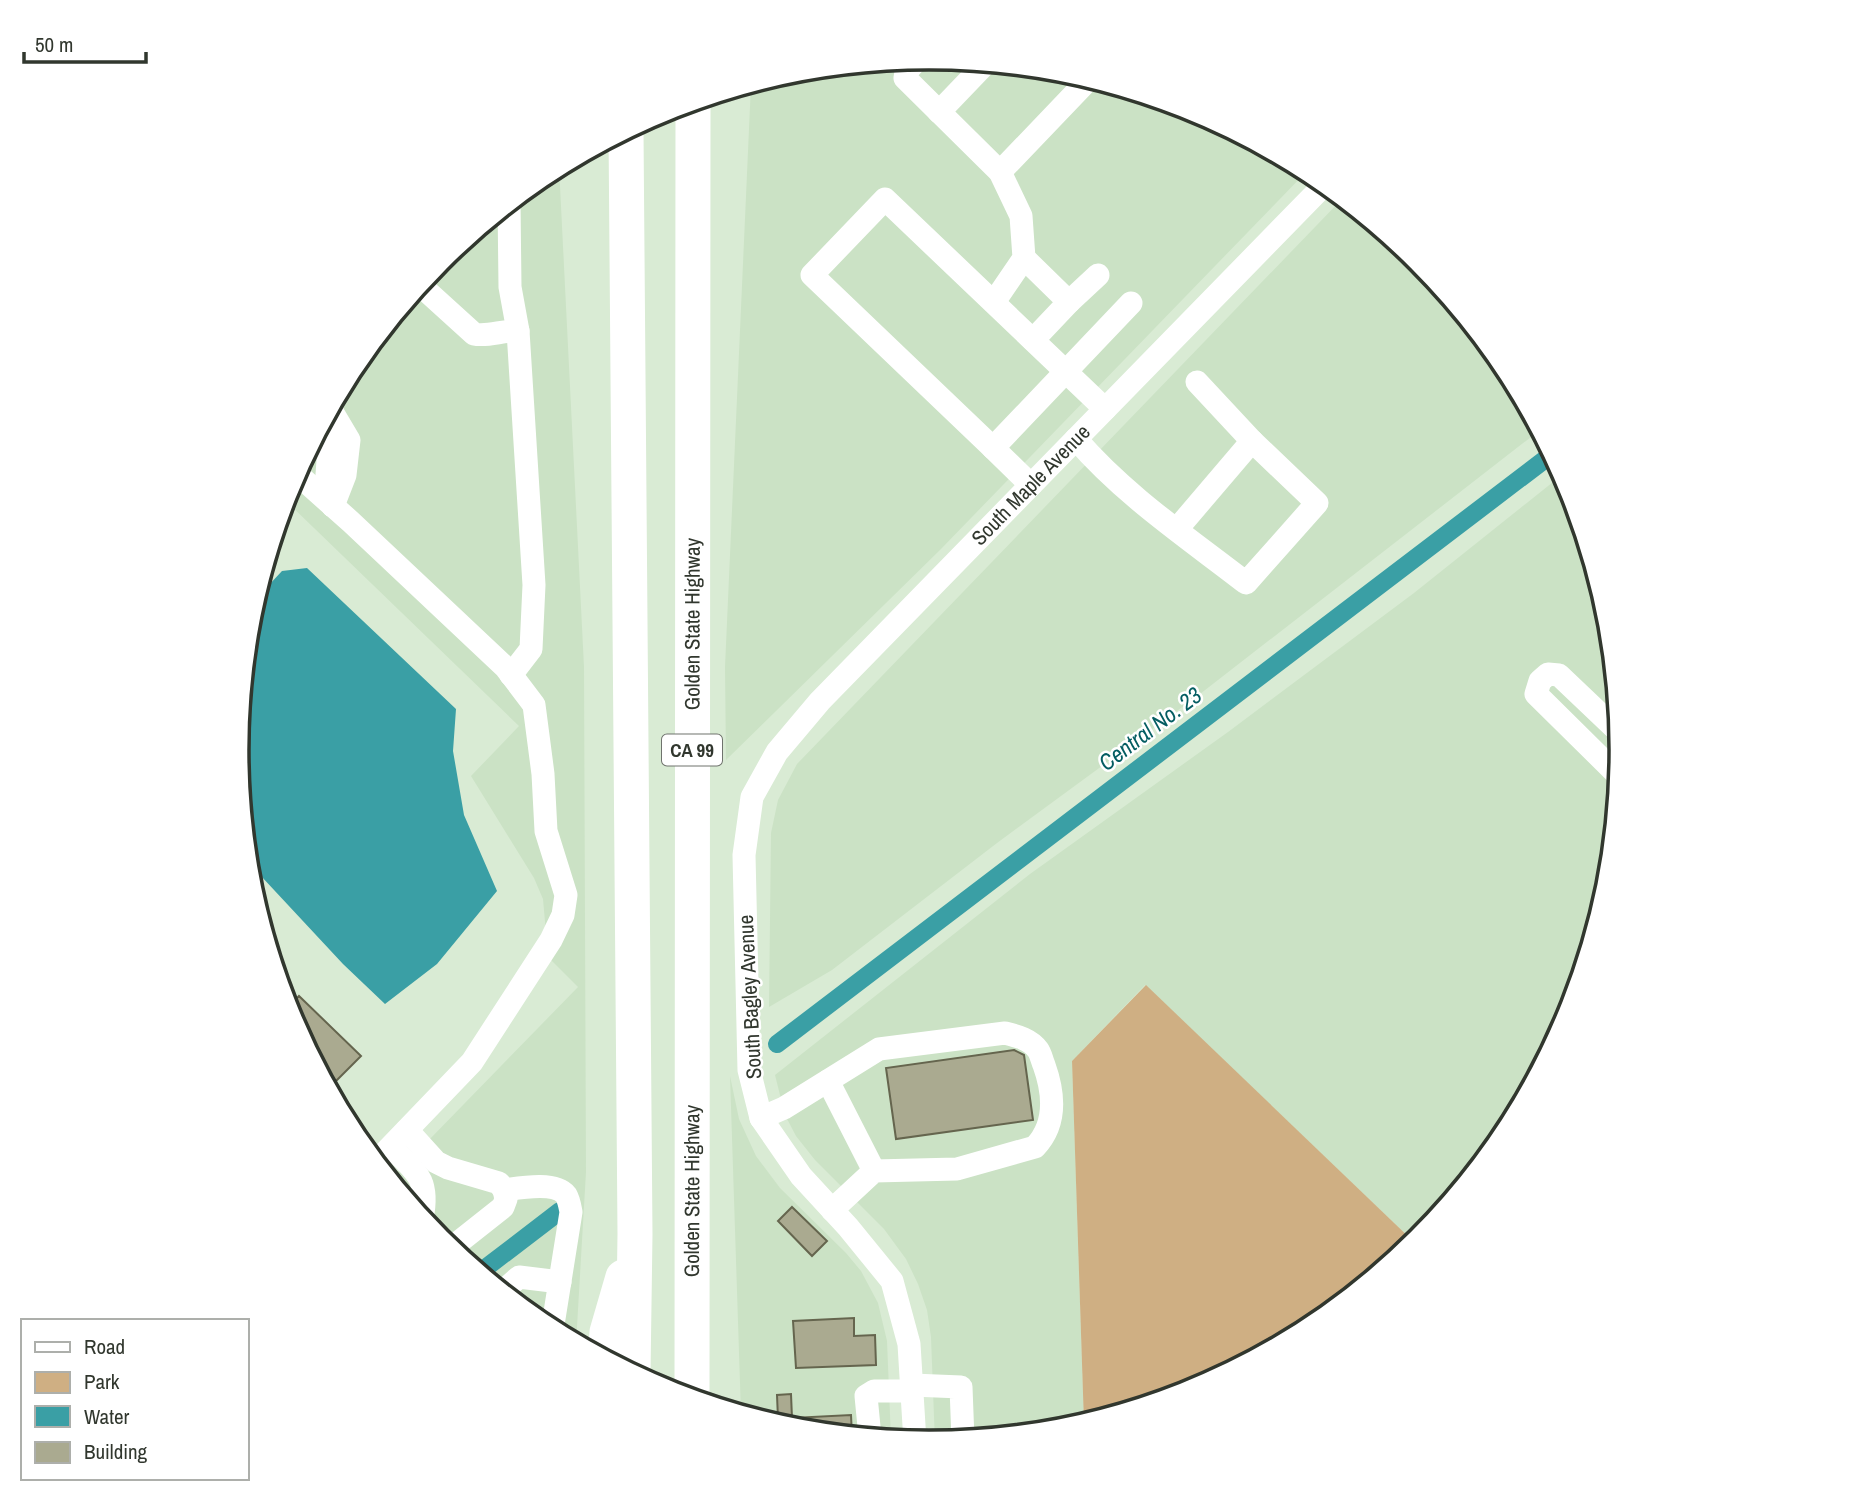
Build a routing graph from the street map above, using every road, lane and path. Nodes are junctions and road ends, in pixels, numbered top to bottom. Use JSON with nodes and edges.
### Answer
{"nodes":[{"id":1,"x":907,"y":70,"type":"edge"},
{"id":2,"x":978,"y":71,"type":"edge"},
{"id":3,"x":1081,"y":87,"type":"edge"},
{"id":4,"x":939,"y":111,"type":"junction"},
{"id":5,"x":693,"y":113,"type":"edge"},
{"id":6,"x":626,"y":141,"type":"edge"},
{"id":7,"x":1000,"y":172,"type":"junction"},
{"id":8,"x":1317,"y":192,"type":"edge"},
{"id":9,"x":509,"y":216,"type":"edge"},
{"id":10,"x":1024,"y":258,"type":"junction"},
{"id":11,"x":1098,"y":275,"type":"dead end"},
{"id":12,"x":427,"y":292,"type":"edge"},
{"id":13,"x":994,"y":302,"type":"junction"},
{"id":14,"x":1069,"y":302,"type":"junction"},
{"id":15,"x":1131,"y":303,"type":"dead end"},
{"id":16,"x":518,"y":331,"type":"junction"},
{"id":17,"x":1033,"y":340,"type":"junction"},
{"id":18,"x":1066,"y":371,"type":"junction"},
{"id":19,"x":1197,"y":382,"type":"dead end"},
{"id":20,"x":1105,"y":410,"type":"junction"},
{"id":21,"x":336,"y":418,"type":"edge"},
{"id":22,"x":1076,"y":439,"type":"junction"},
{"id":23,"x":324,"y":440,"type":"edge"},
{"id":24,"x":1252,"y":441,"type":"junction"},
{"id":25,"x":993,"y":448,"type":"junction"},
{"id":26,"x":304,"y":481,"type":"edge"},
{"id":27,"x":1031,"y":485,"type":"junction"},
{"id":28,"x":333,"y":506,"type":"junction"},
{"id":29,"x":1177,"y":529,"type":"junction"},
{"id":30,"x":511,"y":675,"type":"junction"},
{"id":31,"x":1609,"y":722,"type":"edge"},
{"id":32,"x":1609,"y":766,"type":"edge"},
{"id":33,"x":752,"y":797,"type":"joint"},
{"id":34,"x":828,"y":1081,"type":"junction"},
{"id":35,"x":761,"y":1118,"type":"junction"},
{"id":36,"x":407,"y":1130,"type":"junction"},
{"id":37,"x":383,"y":1155,"type":"edge"},
{"id":38,"x":874,"y":1171,"type":"junction"},
{"id":39,"x":504,"y":1190,"type":"junction"},
{"id":40,"x":423,"y":1205,"type":"edge"},
{"id":41,"x":832,"y":1210,"type":"junction"},
{"id":42,"x":635,"y":1234,"type":"junction"},
{"id":43,"x":459,"y":1242,"type":"edge"},
{"id":44,"x":560,"y":1282,"type":"junction"},
{"id":45,"x":509,"y":1285,"type":"edge"},
{"id":46,"x":554,"y":1318,"type":"edge"},
{"id":47,"x":606,"y":1349,"type":"edge"},
{"id":48,"x":633,"y":1363,"type":"edge"},
{"id":49,"x":692,"y":1388,"type":"edge"},
{"id":50,"x":912,"y":1388,"type":"junction"},
{"id":51,"x":869,"y":1428,"type":"edge"},
{"id":52,"x":963,"y":1430,"type":"edge"},
{"id":53,"x":914,"y":1431,"type":"edge"}],
"edges":[{"from":1,"to":4,"type":"street"},
{"from":2,"to":4,"type":"street"},
{"from":3,"to":7,"type":"street"},
{"from":4,"to":7,"type":"street"},
{"from":5,"to":49,"type":"highway","name":"Golden State Highway","number":"CA 99"},
{"from":6,"to":42,"type":"highway","number":"CA 99"},
{"from":7,"to":10,"type":"street"},
{"from":8,"to":20,"type":"street","name":"South Maple Avenue"},
{"from":9,"to":16,"type":"street"},
{"from":10,"to":13,"type":"street"},
{"from":10,"to":14,"type":"street"},
{"from":11,"to":14,"type":"street"},
{"from":12,"to":16,"type":"street"},
{"from":13,"to":17,"type":"street"},
{"from":13,"to":25,"type":"street"},
{"from":14,"to":17,"type":"street"},
{"from":15,"to":18,"type":"street"},
{"from":16,"to":30,"type":"street"},
{"from":17,"to":18,"type":"street"},
{"from":18,"to":20,"type":"street"},
{"from":18,"to":25,"type":"street"},
{"from":19,"to":24,"type":"street"},
{"from":20,"to":22,"type":"street","name":"South Maple Avenue"},
{"from":21,"to":28,"type":"street"},
{"from":22,"to":27,"type":"street","name":"South Maple Avenue"},
{"from":22,"to":29,"type":"street"},
{"from":23,"to":28,"type":"street"},
{"from":24,"to":29,"type":"street"},
{"from":24,"to":29,"type":"street"},
{"from":25,"to":27,"type":"street"},
{"from":26,"to":28,"type":"street"},
{"from":27,"to":33,"type":"street","name":"South Maple Avenue"},
{"from":28,"to":30,"type":"street"},
{"from":30,"to":36,"type":"street"},
{"from":31,"to":32,"type":"street"},
{"from":33,"to":35,"type":"street","name":"South Bagley Avenue"},
{"from":34,"to":35,"type":"street"},
{"from":34,"to":38,"type":"street"},
{"from":34,"to":38,"type":"street"},
{"from":35,"to":41,"type":"street","name":"South Bagley Avenue"},
{"from":36,"to":37,"type":"street"},
{"from":36,"to":39,"type":"street"},
{"from":37,"to":40,"type":"street"},
{"from":38,"to":41,"type":"street"},
{"from":39,"to":43,"type":"street"},
{"from":39,"to":44,"type":"street"},
{"from":41,"to":50,"type":"street","name":"South Bagley Avenue"},
{"from":42,"to":47,"type":"highway"},
{"from":42,"to":48,"type":"highway","number":"CA 99"},
{"from":44,"to":45,"type":"street"},
{"from":44,"to":46,"type":"street"},
{"from":50,"to":51,"type":"street"},
{"from":50,"to":52,"type":"street"},
{"from":50,"to":53,"type":"street","name":"South Bagley Avenue"}]}
